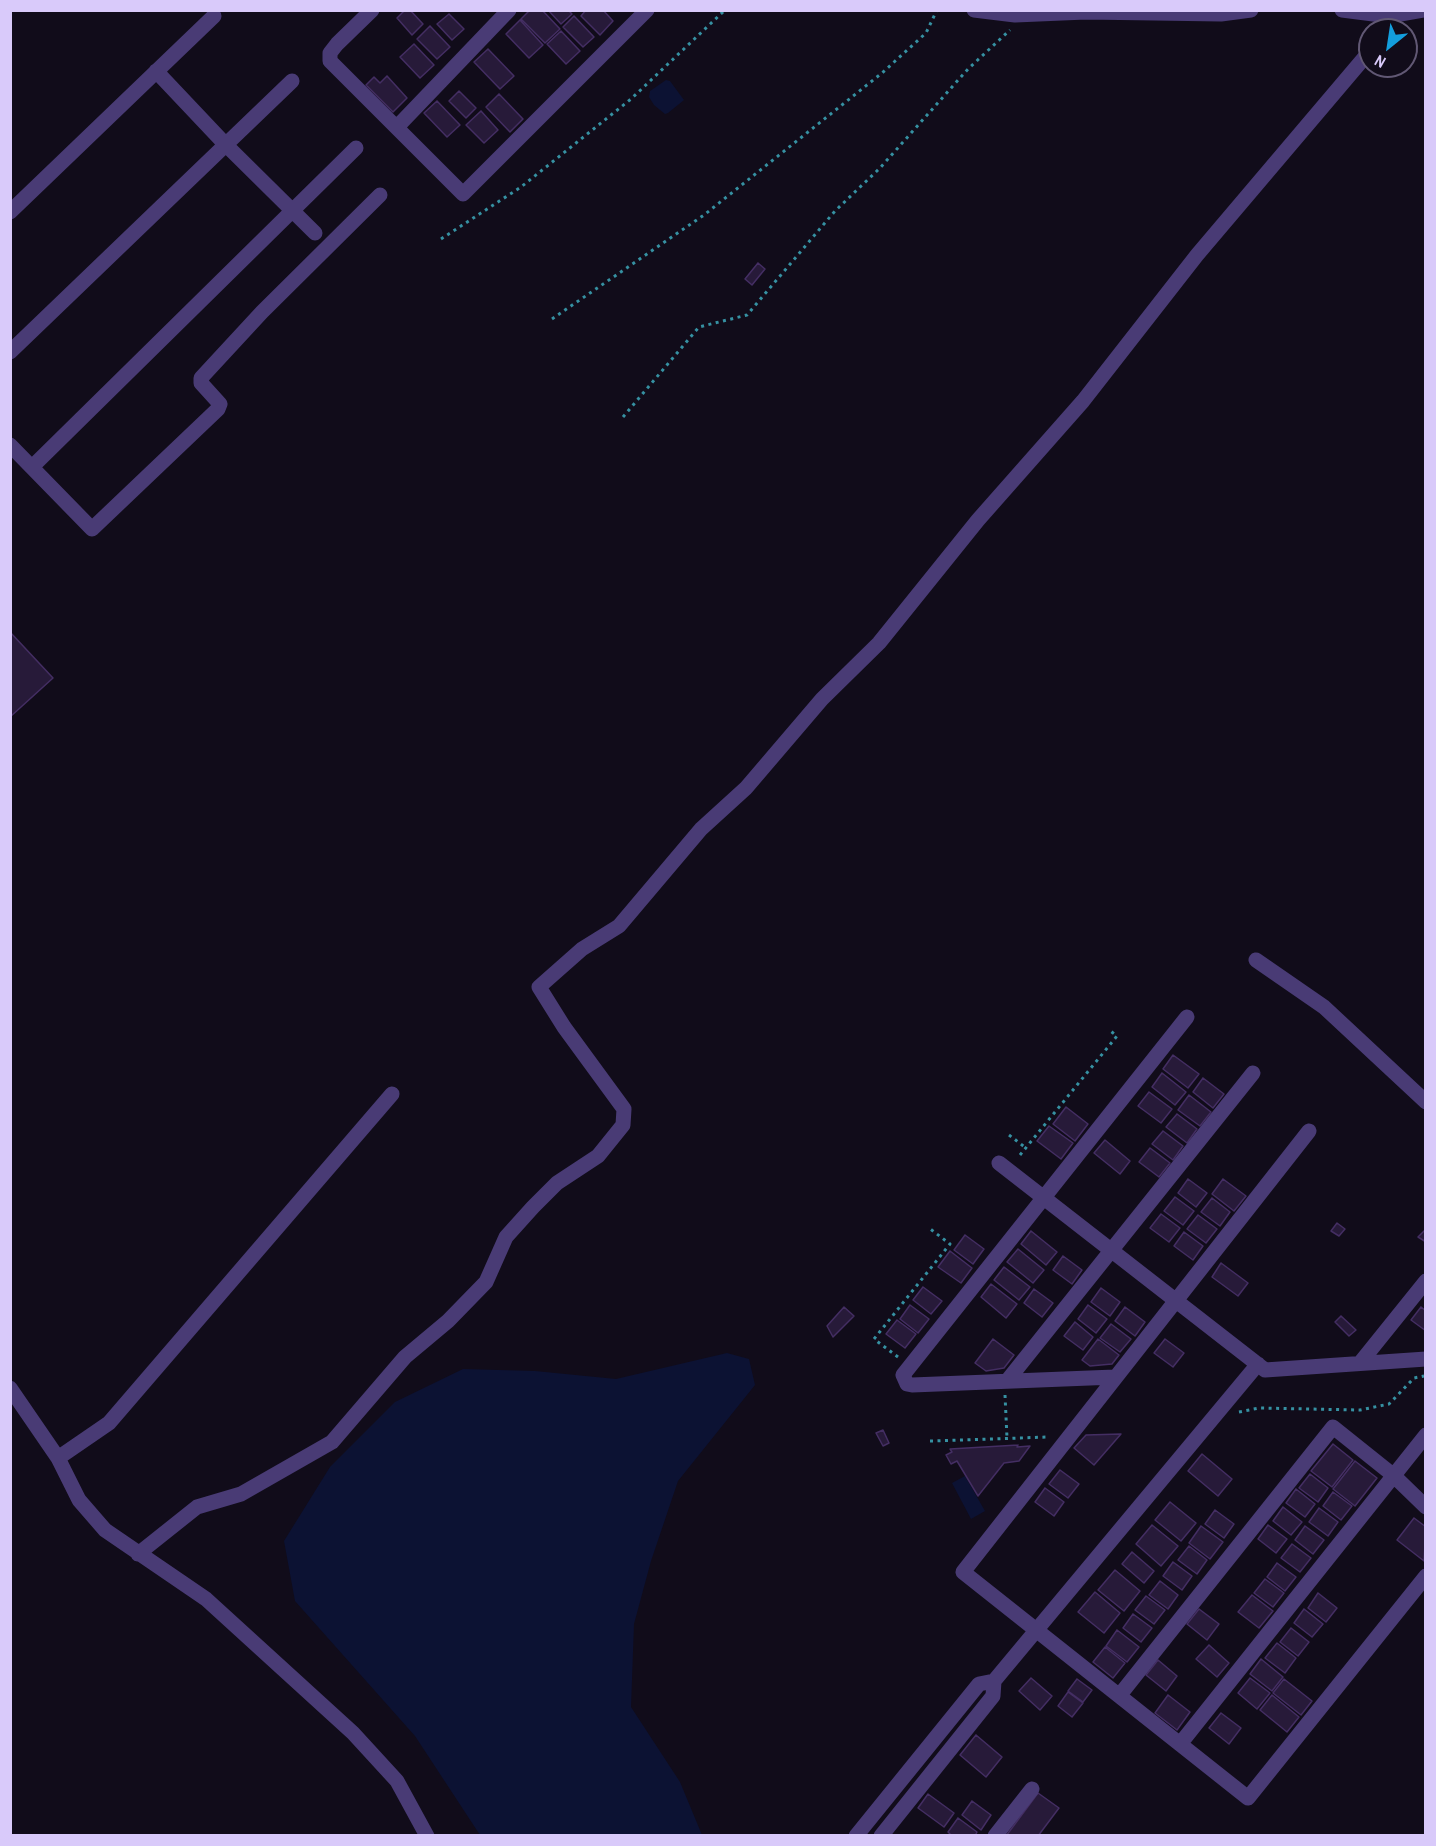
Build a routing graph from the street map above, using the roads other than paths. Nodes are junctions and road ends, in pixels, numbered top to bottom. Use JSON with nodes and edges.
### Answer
{"nodes":[{"id":1,"x":372,"y":10,"type":"edge"},
{"id":2,"x":509,"y":10,"type":"edge"},
{"id":3,"x":647,"y":10,"type":"edge"},
{"id":4,"x":974,"y":10,"type":"edge"},
{"id":5,"x":1251,"y":10,"type":"edge"},
{"id":6,"x":1342,"y":10,"type":"edge"},
{"id":7,"x":1423,"y":10,"type":"edge"},
{"id":8,"x":214,"y":16,"type":"dead end"},
{"id":9,"x":1368,"y":18,"type":"edge"},
{"id":10,"x":1400,"y":18,"type":"edge"},
{"id":11,"x":1358,"y":65,"type":"edge"},
{"id":12,"x":156,"y":72,"type":"junction"},
{"id":13,"x":292,"y":81,"type":"dead end"},
{"id":14,"x":397,"y":127,"type":"junction"},
{"id":15,"x":225,"y":144,"type":"junction"},
{"id":16,"x":356,"y":148,"type":"dead end"},
{"id":17,"x":380,"y":195,"type":"dead end"},
{"id":18,"x":10,"y":212,"type":"edge"},
{"id":19,"x":291,"y":212,"type":"junction"},
{"id":20,"x":315,"y":233,"type":"dead end"},
{"id":21,"x":10,"y":352,"type":"edge"},
{"id":22,"x":10,"y":445,"type":"edge"},
{"id":23,"x":32,"y":467,"type":"junction"},
{"id":24,"x":1256,"y":960,"type":"dead end"},
{"id":25,"x":1187,"y":1017,"type":"dead end"},
{"id":26,"x":1253,"y":1073,"type":"dead end"},
{"id":27,"x":392,"y":1094,"type":"dead end"},
{"id":28,"x":1425,"y":1102,"type":"edge"},
{"id":29,"x":1309,"y":1131,"type":"dead end"},
{"id":30,"x":999,"y":1163,"type":"dead end"},
{"id":31,"x":1043,"y":1198,"type":"junction"},
{"id":32,"x":1110,"y":1249,"type":"junction"},
{"id":33,"x":1425,"y":1281,"type":"edge"},
{"id":34,"x":1176,"y":1300,"type":"junction"},
{"id":35,"x":1425,"y":1359,"type":"edge"},
{"id":36,"x":1360,"y":1363,"type":"junction"},
{"id":37,"x":1258,"y":1364,"type":"junction"},
{"id":38,"x":1115,"y":1377,"type":"junction"},
{"id":39,"x":1006,"y":1381,"type":"junction"},
{"id":40,"x":10,"y":1388,"type":"edge"},
{"id":41,"x":1425,"y":1435,"type":"edge"},
{"id":42,"x":58,"y":1458,"type":"junction"},
{"id":43,"x":1394,"y":1475,"type":"junction"},
{"id":44,"x":1425,"y":1507,"type":"edge"},
{"id":45,"x":138,"y":1554,"type":"junction"},
{"id":46,"x":1425,"y":1576,"type":"edge"},
{"id":47,"x":1037,"y":1631,"type":"junction"},
{"id":48,"x":994,"y":1681,"type":"junction"},
{"id":49,"x":1119,"y":1696,"type":"junction"},
{"id":50,"x":1180,"y":1744,"type":"junction"},
{"id":51,"x":1032,"y":1789,"type":"dead end"},
{"id":52,"x":427,"y":1836,"type":"edge"},
{"id":53,"x":856,"y":1836,"type":"edge"},
{"id":54,"x":881,"y":1836,"type":"edge"},
{"id":55,"x":995,"y":1836,"type":"edge"}],
"edges":[{"from":1,"to":14,"type":"street"},
{"from":2,"to":14,"type":"street"},
{"from":3,"to":14,"type":"street"},
{"from":4,"to":5,"type":"street"},
{"from":6,"to":9,"type":"street"},
{"from":7,"to":10,"type":"street"},
{"from":8,"to":12,"type":"street"},
{"from":11,"to":45,"type":"street"},
{"from":12,"to":15,"type":"street"},
{"from":12,"to":18,"type":"street"},
{"from":13,"to":15,"type":"street"},
{"from":15,"to":19,"type":"street"},
{"from":15,"to":21,"type":"street"},
{"from":16,"to":19,"type":"street"},
{"from":17,"to":23,"type":"street"},
{"from":19,"to":20,"type":"street"},
{"from":19,"to":23,"type":"street"},
{"from":22,"to":23,"type":"street"},
{"from":24,"to":28,"type":"street"},
{"from":25,"to":31,"type":"street"},
{"from":26,"to":32,"type":"street"},
{"from":27,"to":42,"type":"street"},
{"from":29,"to":34,"type":"street"},
{"from":30,"to":31,"type":"street"},
{"from":31,"to":32,"type":"street"},
{"from":31,"to":39,"type":"street"},
{"from":32,"to":34,"type":"street"},
{"from":32,"to":39,"type":"street"},
{"from":33,"to":36,"type":"street"},
{"from":34,"to":37,"type":"street"},
{"from":34,"to":38,"type":"street"},
{"from":35,"to":36,"type":"street"},
{"from":36,"to":37,"type":"street"},
{"from":37,"to":47,"type":"street"},
{"from":38,"to":39,"type":"street"},
{"from":38,"to":47,"type":"street"},
{"from":40,"to":42,"type":"street"},
{"from":41,"to":43,"type":"street"},
{"from":42,"to":45,"type":"street"},
{"from":43,"to":44,"type":"street"},
{"from":43,"to":49,"type":"street"},
{"from":43,"to":50,"type":"street"},
{"from":45,"to":52,"type":"street"},
{"from":46,"to":50,"type":"street"},
{"from":47,"to":48,"type":"street"},
{"from":47,"to":49,"type":"street"},
{"from":48,"to":53,"type":"street"},
{"from":48,"to":54,"type":"street"},
{"from":49,"to":50,"type":"street"},
{"from":51,"to":55,"type":"street"}]}
